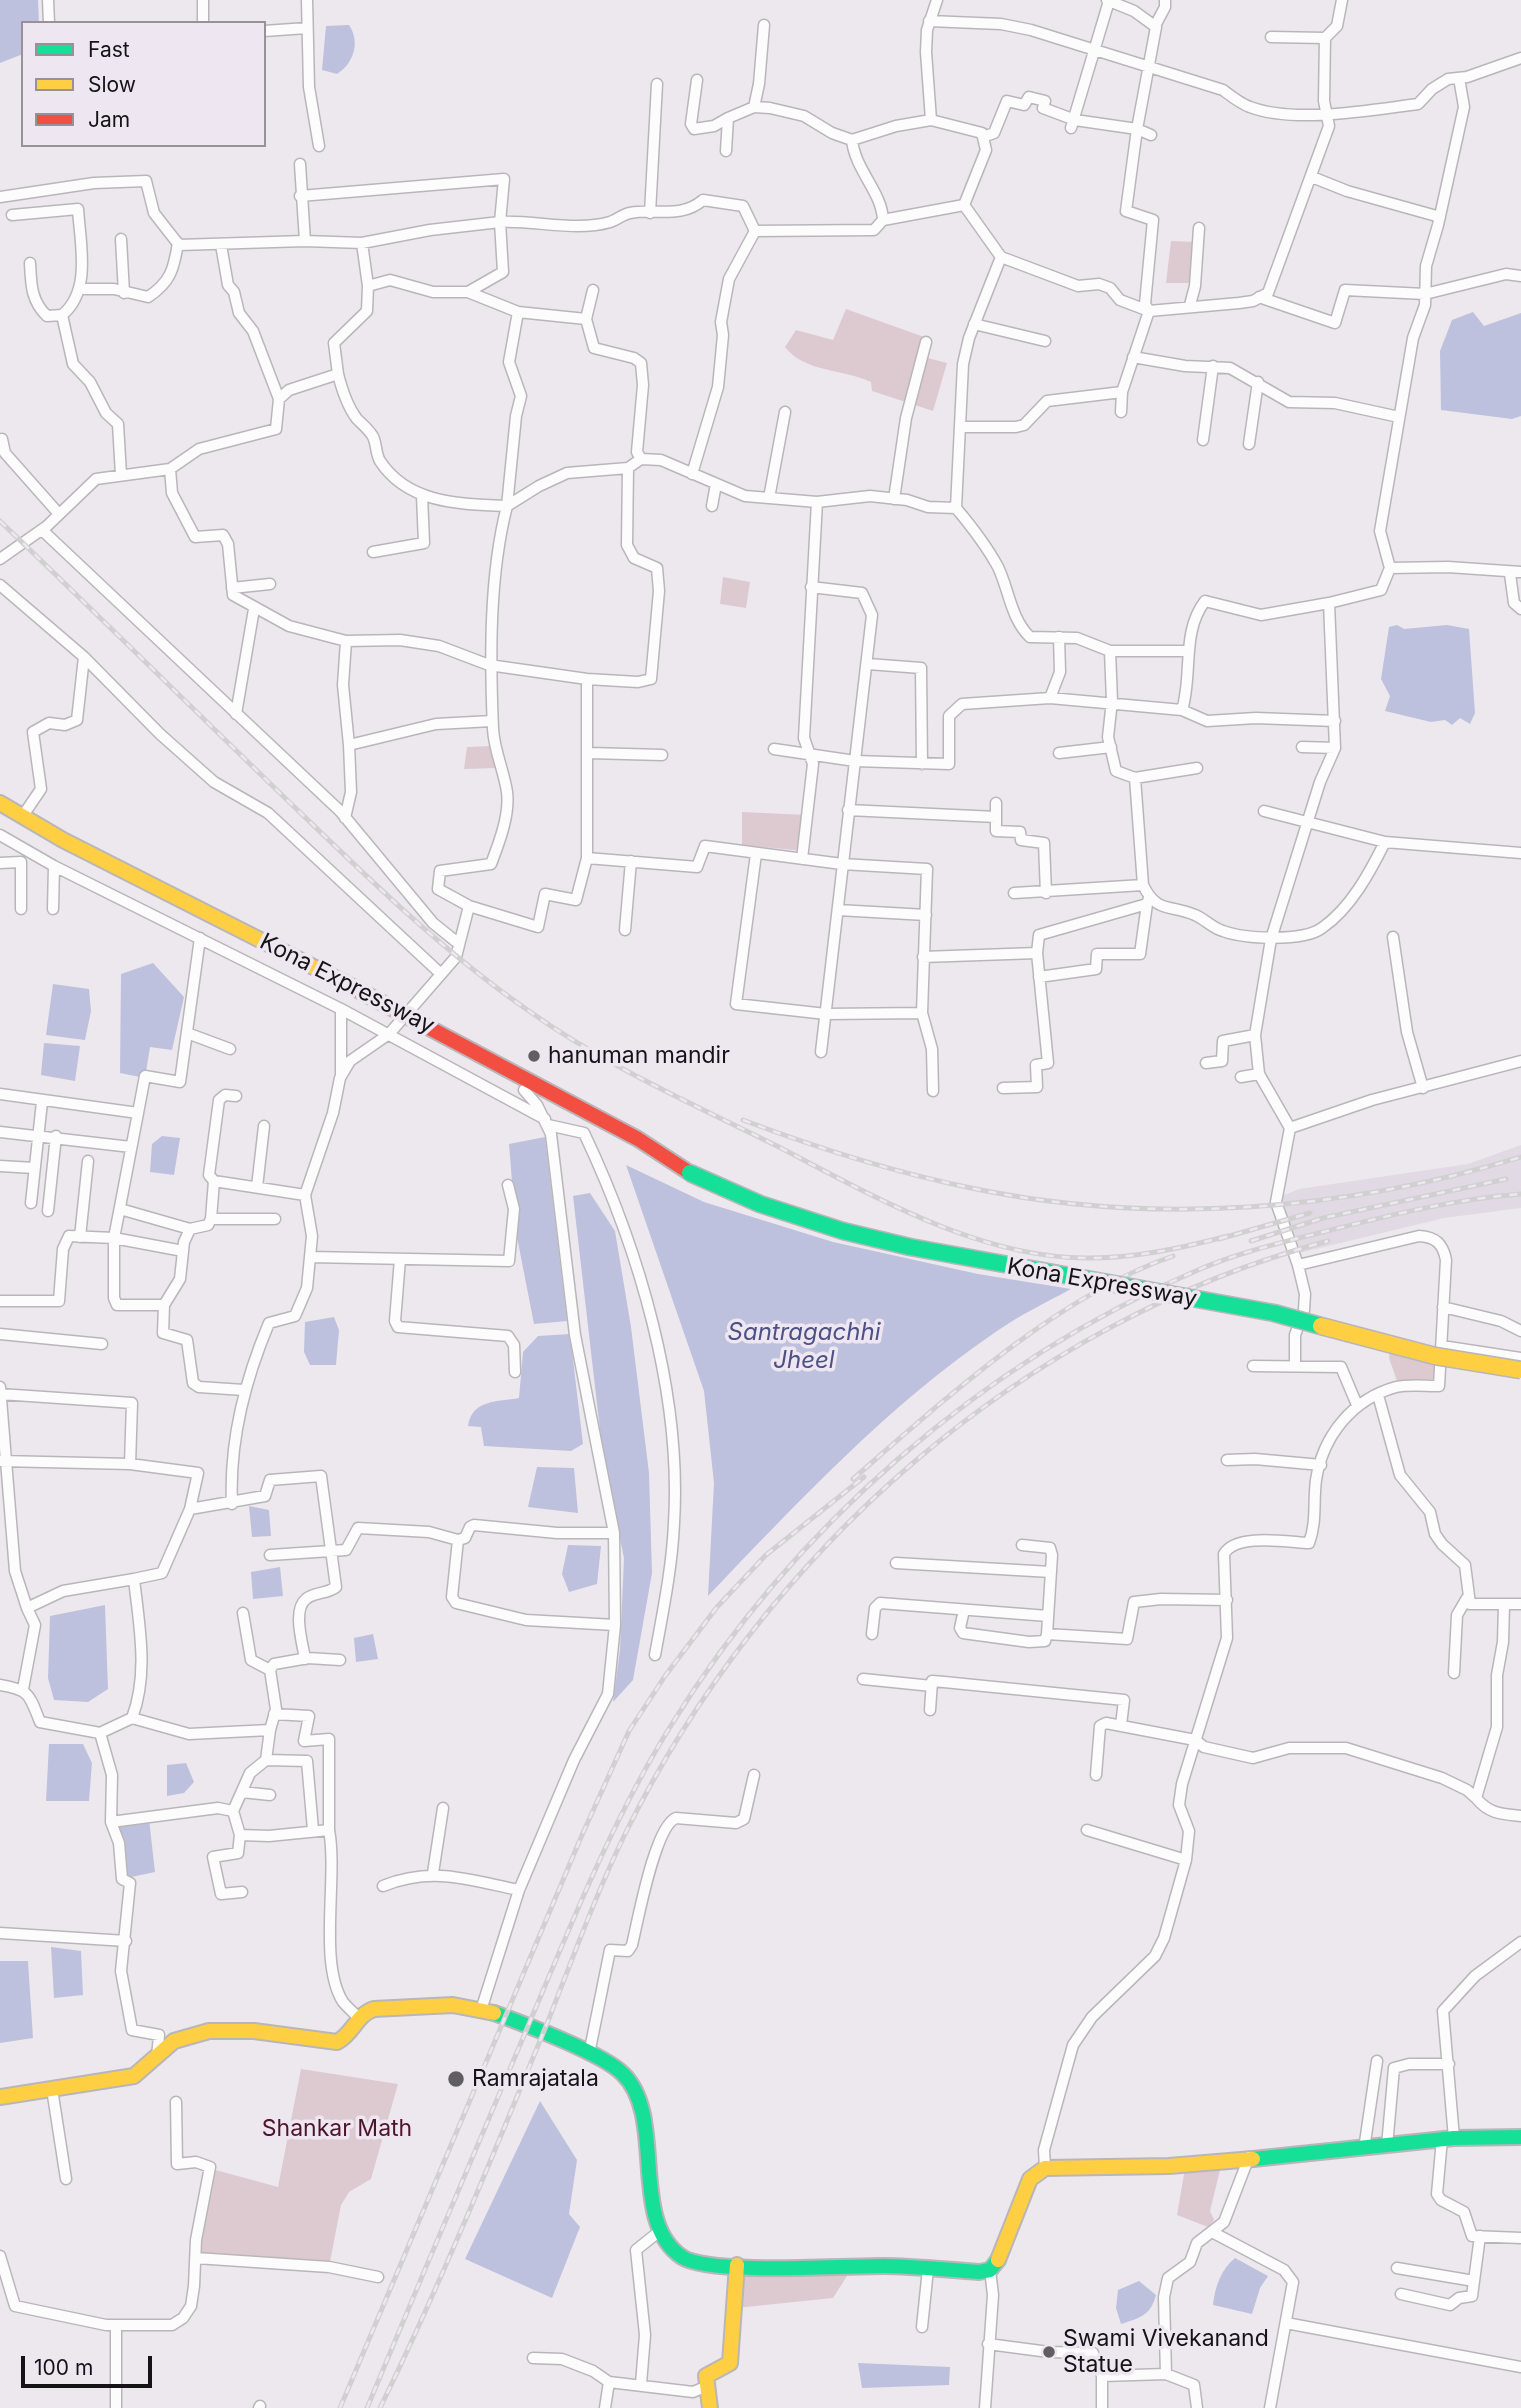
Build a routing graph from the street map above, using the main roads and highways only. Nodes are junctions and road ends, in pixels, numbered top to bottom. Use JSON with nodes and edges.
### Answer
{"nodes":[{"id":1,"x":0,"y":803,"type":"edge"},
{"id":2,"x":0,"y":816,"type":"edge"},
{"id":3,"x":398,"y":1023,"type":"junction"},
{"id":4,"x":690,"y":1173,"type":"junction"},
{"id":5,"x":1521,"y":1370,"type":"edge"},
{"id":6,"x":0,"y":2097,"type":"edge"},
{"id":7,"x":1521,"y":2137,"type":"edge"},
{"id":8,"x":737,"y":2265,"type":"junction"},
{"id":9,"x":710,"y":2408,"type":"edge"}],
"edges":[{"from":1,"to":3,"type":"main road","name":"Kona Expressway"},
{"from":2,"to":3,"type":"main road","name":"Kona Expressway"},
{"from":3,"to":4,"type":"main road","name":"Kona Expressway"},
{"from":3,"to":4,"type":"main road","name":"Kona Expressway"},
{"from":4,"to":5,"type":"main road","name":"Kona Expressway","bridge":true},
{"from":6,"to":8,"type":"main road"},
{"from":7,"to":8,"type":"main road"},
{"from":8,"to":9,"type":"main road"}]}
